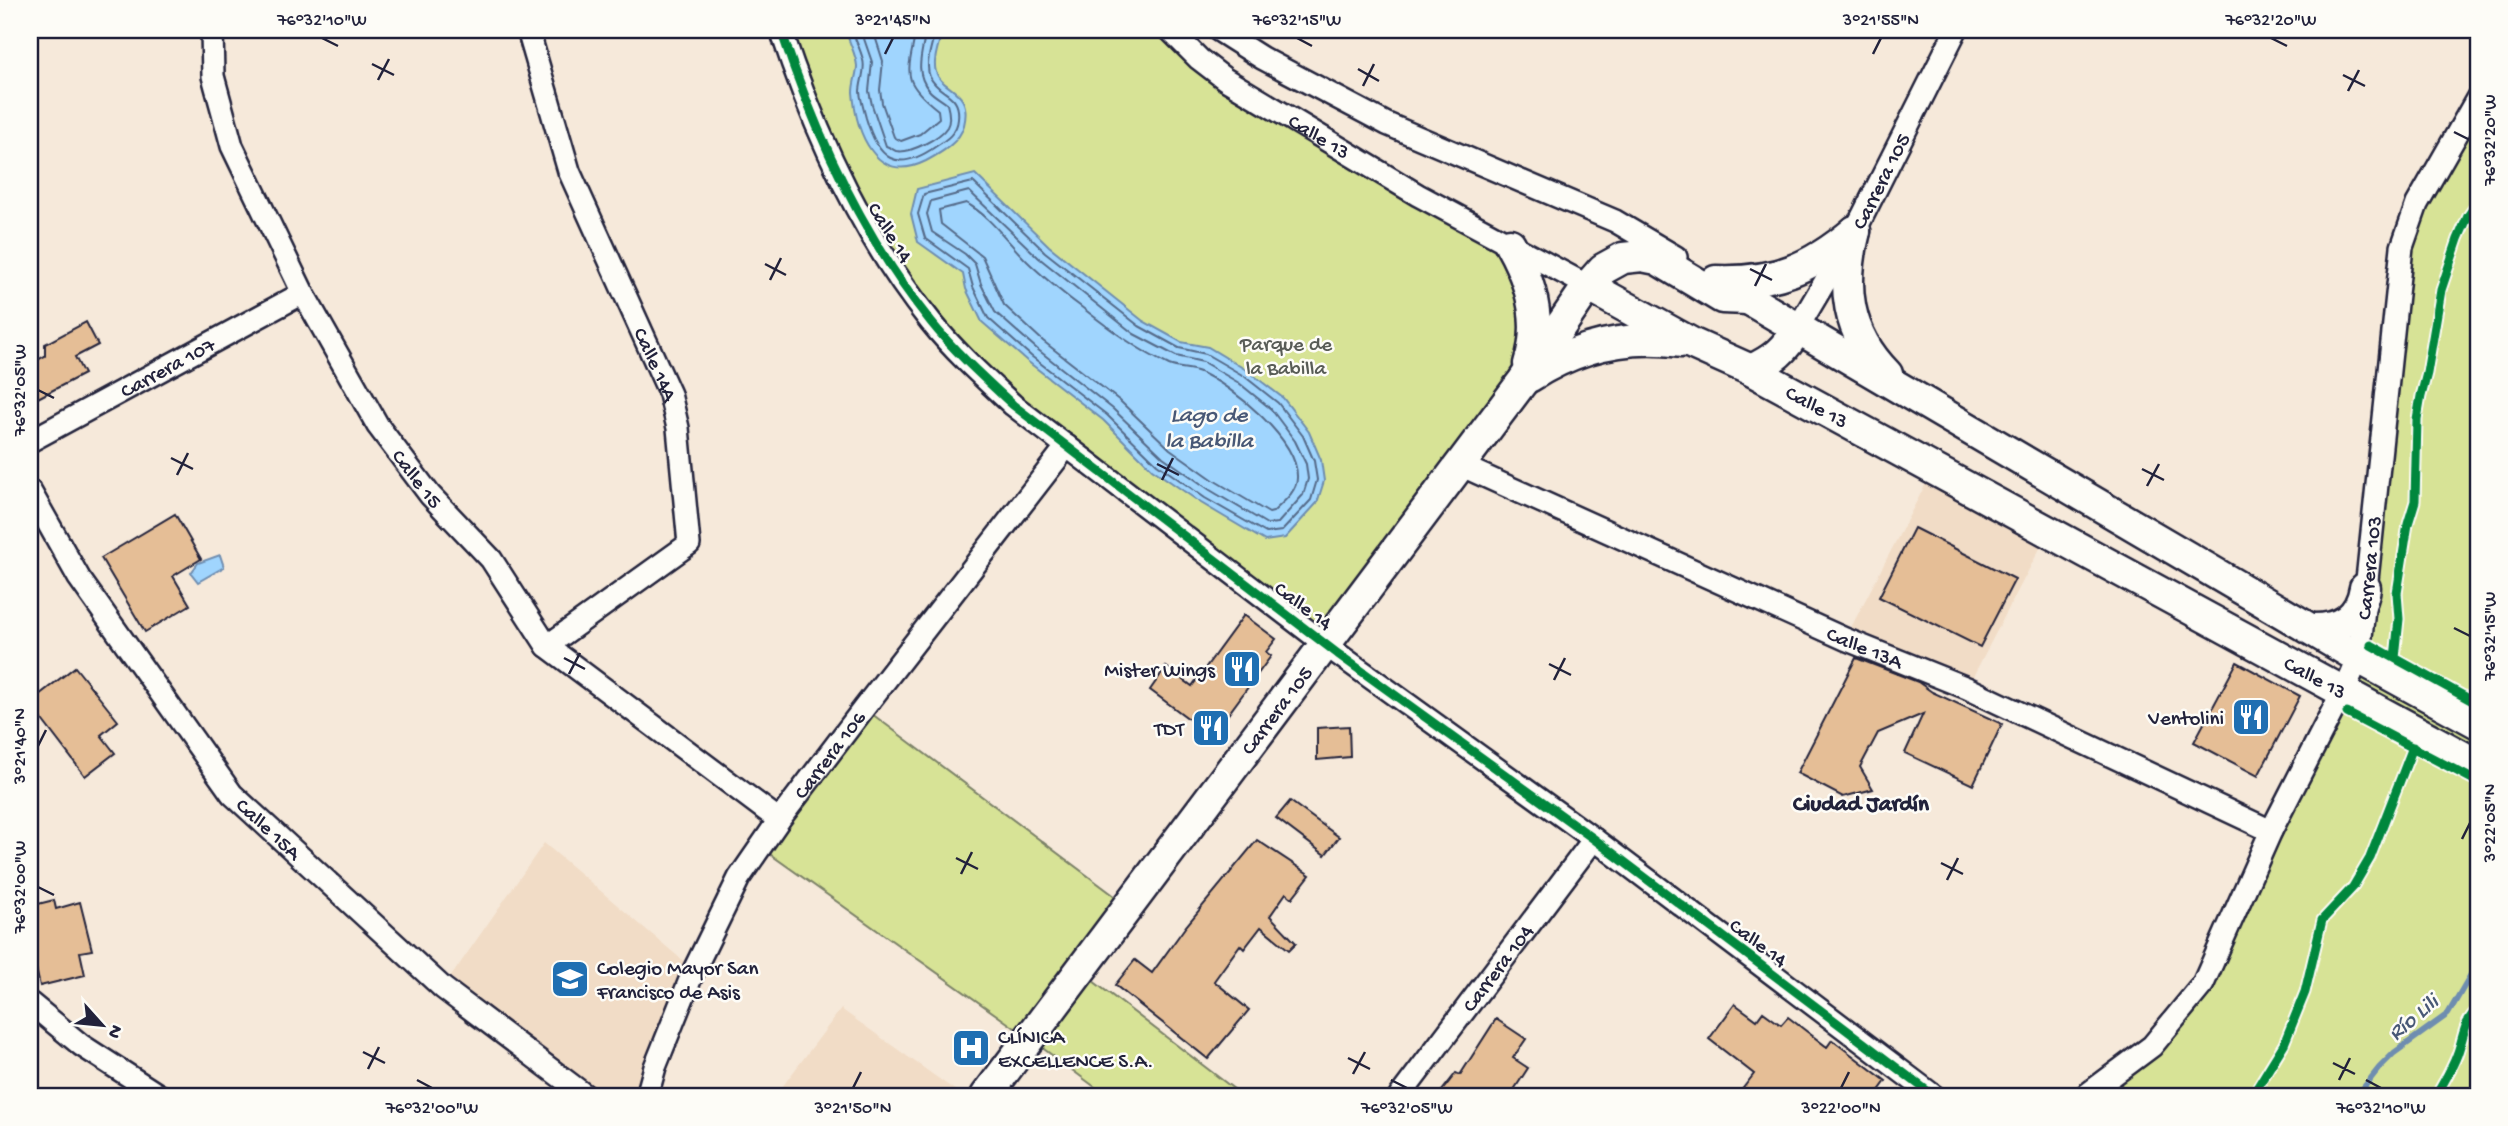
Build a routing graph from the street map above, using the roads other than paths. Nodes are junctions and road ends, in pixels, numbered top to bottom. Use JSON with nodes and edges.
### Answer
{"nodes":[{"id":1,"x":212,"y":30,"type":"edge"},
{"id":2,"x":528,"y":30,"type":"edge"},
{"id":3,"x":781,"y":30,"type":"edge"},
{"id":4,"x":1170,"y":30,"type":"edge"},
{"id":5,"x":1218,"y":30,"type":"edge"},
{"id":6,"x":1956,"y":30,"type":"edge"},
{"id":7,"x":2478,"y":97,"type":"edge"},
{"id":8,"x":1855,"y":231,"type":"junction"},
{"id":9,"x":1510,"y":244,"type":"junction"},
{"id":10,"x":1716,"y":281,"type":"junction"},
{"id":11,"x":1588,"y":286,"type":"junction"},
{"id":12,"x":303,"y":293,"type":"junction"},
{"id":13,"x":1748,"y":299,"type":"junction"},
{"id":14,"x":1797,"y":329,"type":"junction"},
{"id":15,"x":1693,"y":344,"type":"junction"},
{"id":16,"x":1751,"y":370,"type":"junction"},
{"id":17,"x":1523,"y":382,"type":"junction"},
{"id":18,"x":1902,"y":389,"type":"junction"},
{"id":19,"x":30,"y":441,"type":"edge"},
{"id":20,"x":1067,"y":446,"type":"junction"},
{"id":21,"x":1460,"y":465,"type":"junction"},
{"id":22,"x":30,"y":491,"type":"edge"},
{"id":23,"x":2365,"y":588,"type":"junction"},
{"id":24,"x":2311,"y":628,"type":"junction"},
{"id":25,"x":1326,"y":644,"type":"junction"},
{"id":26,"x":547,"y":646,"type":"junction"},
{"id":27,"x":2359,"y":656,"type":"junction"},
{"id":28,"x":2344,"y":693,"type":"junction"},
{"id":29,"x":2467,"y":717,"type":"edge"},
{"id":30,"x":2478,"y":765,"type":"edge"},
{"id":31,"x":779,"y":820,"type":"junction"},
{"id":32,"x":2271,"y":831,"type":"junction"},
{"id":33,"x":1594,"y":839,"type":"junction"},
{"id":34,"x":30,"y":1003,"type":"edge"},
{"id":35,"x":160,"y":1096,"type":"edge"},
{"id":36,"x":586,"y":1096,"type":"edge"},
{"id":37,"x":647,"y":1096,"type":"edge"},
{"id":38,"x":986,"y":1096,"type":"edge"},
{"id":39,"x":1400,"y":1096,"type":"edge"},
{"id":40,"x":1934,"y":1096,"type":"edge"},
{"id":41,"x":2085,"y":1096,"type":"edge"}],
"edges":[{"from":1,"to":12,"type":"street","name":"Calle 15"},
{"from":2,"to":26,"type":"street","name":"Calle 14A"},
{"from":3,"to":20,"type":"street","name":"Calle 14"},
{"from":4,"to":9,"type":"street","name":"Calle 13"},
{"from":5,"to":10,"type":"street","name":"Calle 13"},
{"from":6,"to":8,"type":"street","name":"Carrera 105"},
{"from":7,"to":23,"type":"street","name":"Carrera 103"},
{"from":8,"to":10,"type":"main road"},
{"from":8,"to":14,"type":"street","name":"Carrera 105"},
{"from":8,"to":18,"type":"main road"},
{"from":9,"to":11,"type":"street","name":"Calle 13"},
{"from":9,"to":17,"type":"main road"},
{"from":10,"to":13,"type":"main road","name":"Calle 13"},
{"from":11,"to":13,"type":"main road","name":"Carrera 105"},
{"from":11,"to":15,"type":"main road","name":"Calle 13"},
{"from":11,"to":17,"type":"main road","name":"Carrera 105"},
{"from":12,"to":19,"type":"street","name":"Carrera 107"},
{"from":12,"to":26,"type":"street","name":"Calle 15"},
{"from":13,"to":14,"type":"main road","name":"Calle 13"},
{"from":14,"to":16,"type":"main road"},
{"from":14,"to":18,"type":"main road","name":"Calle 13"},
{"from":15,"to":16,"type":"main road","name":"Calle 13"},
{"from":15,"to":17,"type":"main road"},
{"from":16,"to":28,"type":"main road","name":"Calle 13"},
{"from":17,"to":21,"type":"main road","name":"Carrera 105"},
{"from":18,"to":24,"type":"main road","name":"Calle 13"},
{"from":20,"to":25,"type":"street","name":"Calle 14"},
{"from":20,"to":31,"type":"street","name":"Carrera 106"},
{"from":21,"to":25,"type":"main road","name":"Carrera 105"},
{"from":21,"to":32,"type":"street","name":"Calle 13A"},
{"from":22,"to":36,"type":"street","name":"Calle 15A"},
{"from":23,"to":24,"type":"main road"},
{"from":23,"to":27,"type":"street","name":"Carrera 103"},
{"from":24,"to":27,"type":"main road","name":"Calle 13"},
{"from":25,"to":33,"type":"street","name":"Calle 14"},
{"from":25,"to":38,"type":"main road","name":"Carrera 105"},
{"from":26,"to":31,"type":"street","name":"Calle 15"},
{"from":27,"to":28,"type":"street","name":"Carrera 103"},
{"from":27,"to":29,"type":"main road","name":"Calle 13"},
{"from":28,"to":30,"type":"main road","name":"Calle 13"},
{"from":28,"to":32,"type":"street","name":"Carrera 103"},
{"from":31,"to":37,"type":"street","name":"Carrera 106"},
{"from":32,"to":41,"type":"street","name":"Carrera 103"},
{"from":33,"to":39,"type":"street","name":"Carrera 104"},
{"from":33,"to":40,"type":"street","name":"Calle 14"},
{"from":34,"to":35,"type":"street"}]}
